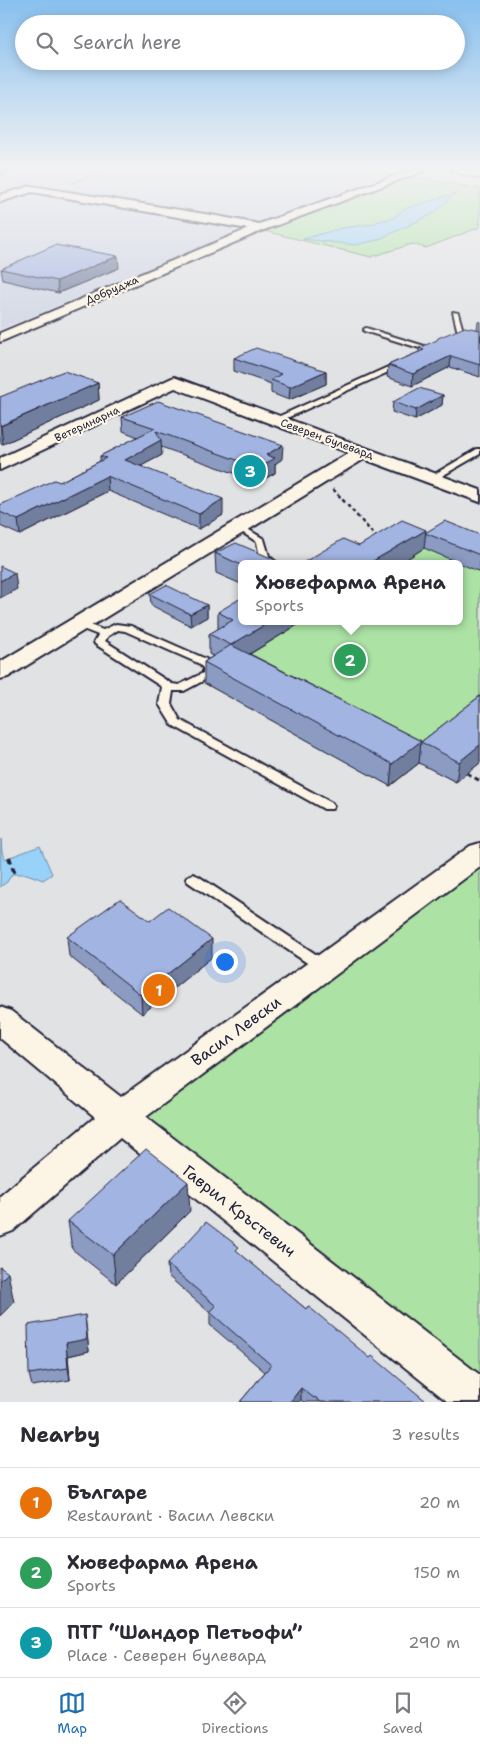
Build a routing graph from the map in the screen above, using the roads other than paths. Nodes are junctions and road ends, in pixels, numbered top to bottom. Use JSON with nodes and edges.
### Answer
{"nodes":[{"id":1,"x":242,"y":235,"type":"edge"},
{"id":2,"x":455,"y":313,"type":"dead end"},
{"id":3,"x":366,"y":330,"type":"dead end"},
{"id":4,"x":0,"y":338,"type":"edge"},
{"id":5,"x":480,"y":338,"type":"edge"},
{"id":6,"x":423,"y":354,"type":"edge"},
{"id":7,"x":406,"y":362,"type":"edge"},
{"id":8,"x":174,"y":382,"type":"joint"},
{"id":9,"x":275,"y":420,"type":"junction"},
{"id":10,"x":480,"y":451,"type":"edge"},
{"id":11,"x":363,"y":452,"type":"junction"},
{"id":12,"x":0,"y":465,"type":"edge"},
{"id":13,"x":432,"y":478,"type":"junction"},
{"id":14,"x":480,"y":496,"type":"edge"},
{"id":15,"x":239,"y":527,"type":"junction"},
{"id":16,"x":268,"y":560,"type":"edge"},
{"id":17,"x":80,"y":624,"type":"junction"},
{"id":18,"x":104,"y":634,"type":"junction"},
{"id":19,"x":0,"y":672,"type":"edge"},
{"id":20,"x":168,"y":686,"type":"junction"},
{"id":21,"x":328,"y":806,"type":"dead end"},
{"id":22,"x":480,"y":853,"type":"edge"},
{"id":23,"x":193,"y":878,"type":"dead end"},
{"id":24,"x":324,"y":967,"type":"junction"},
{"id":25,"x":0,"y":1020,"type":"edge"},
{"id":26,"x":120,"y":1117,"type":"junction"},
{"id":27,"x":0,"y":1219,"type":"edge"},
{"id":28,"x":480,"y":1400,"type":"edge"}],
"edges":[{"from":1,"to":4,"type":"street","name":"Добруджа"},
{"from":2,"to":5,"type":"lane"},
{"from":3,"to":6,"type":"lane"},
{"from":7,"to":9,"type":"lane"},
{"from":8,"to":9,"type":"street","name":"Северен булевард"},
{"from":8,"to":12,"type":"street","name":"Ветеринарна"},
{"from":9,"to":11,"type":"street","name":"Северен булевард"},
{"from":10,"to":13,"type":"lane"},
{"from":11,"to":13,"type":"street","name":"Северен булевард"},
{"from":11,"to":15,"type":"street"},
{"from":13,"to":14,"type":"street","name":"Северен булевард"},
{"from":15,"to":16,"type":"lane"},
{"from":15,"to":17,"type":"street"},
{"from":17,"to":18,"type":"lane"},
{"from":17,"to":19,"type":"street"},
{"from":18,"to":20,"type":"lane"},
{"from":18,"to":20,"type":"lane"},
{"from":20,"to":21,"type":"lane"},
{"from":22,"to":24,"type":"street","name":"Васил Левски"},
{"from":23,"to":24,"type":"lane"},
{"from":24,"to":26,"type":"street","name":"Васил Левски"},
{"from":25,"to":26,"type":"street","name":"Гаврил Кръстевич"},
{"from":26,"to":27,"type":"street","name":"Васил Левски"},
{"from":26,"to":28,"type":"street","name":"Гаврил Кръстевич"}]}
